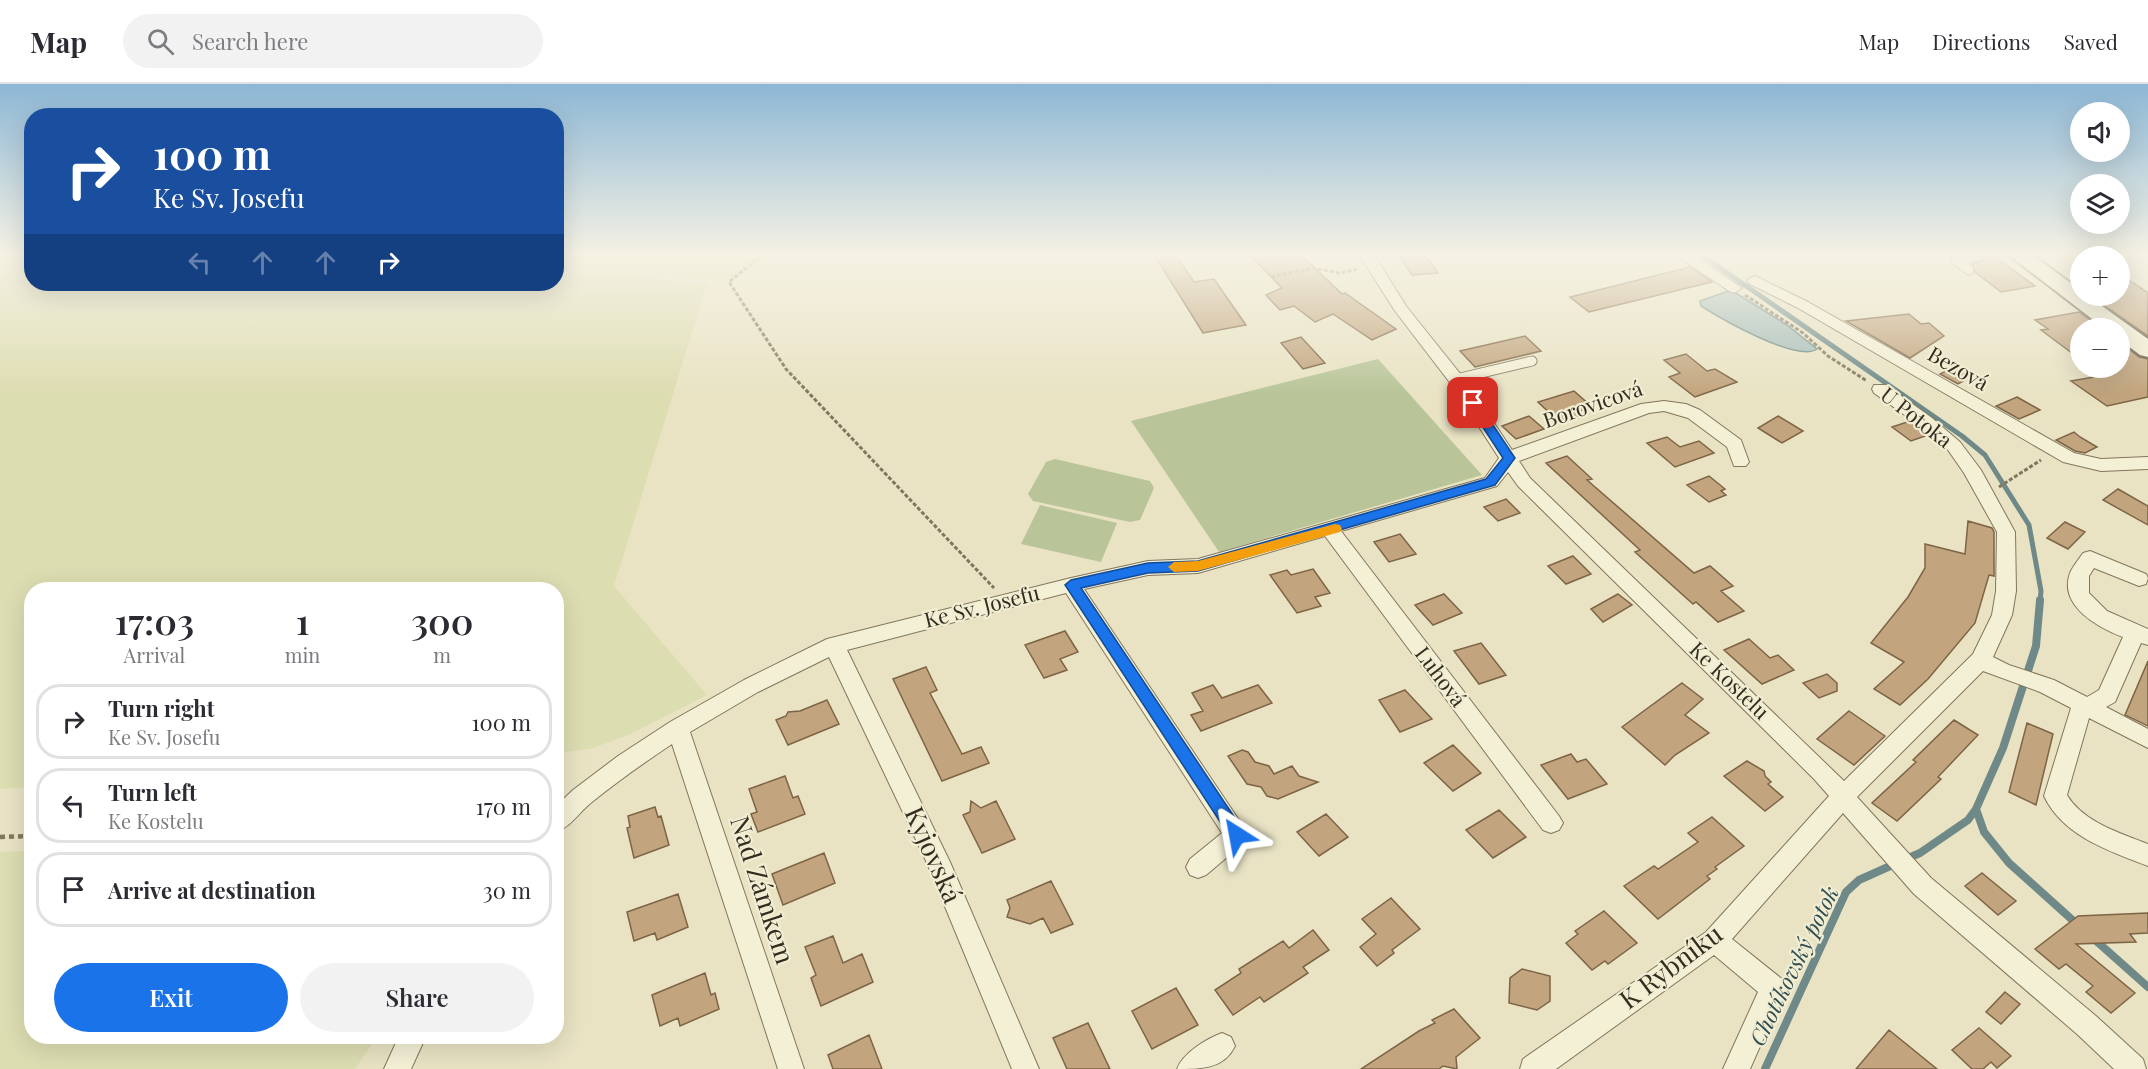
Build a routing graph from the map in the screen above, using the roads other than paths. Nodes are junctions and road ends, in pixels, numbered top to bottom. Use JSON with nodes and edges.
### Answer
{"nodes":[{"id":1,"x":1396,"y":302,"type":"edge"},
{"id":2,"x":1797,"y":302,"type":"edge"},
{"id":3,"x":2083,"y":302,"type":"edge"},
{"id":4,"x":2148,"y":350,"type":"edge"},
{"id":5,"x":1532,"y":361,"type":"dead end"},
{"id":6,"x":1456,"y":379,"type":"junction"},
{"id":7,"x":1880,"y":389,"type":"road end"},
{"id":8,"x":1509,"y":458,"type":"junction"},
{"id":9,"x":1740,"y":462,"type":"dead end"},
{"id":10,"x":2148,"y":463,"type":"edge"},
{"id":11,"x":1330,"y":530,"type":"junction"},
{"id":12,"x":2139,"y":579,"type":"dead end"},
{"id":13,"x":1071,"y":585,"type":"junction"},
{"id":14,"x":2141,"y":635,"type":"edge"},
{"id":15,"x":834,"y":645,"type":"junction"},
{"id":16,"x":1980,"y":660,"type":"junction"},
{"id":17,"x":2085,"y":707,"type":"junction"},
{"id":18,"x":678,"y":728,"type":"junction"},
{"id":19,"x":2148,"y":739,"type":"edge"},
{"id":20,"x":1843,"y":796,"type":"junction"},
{"id":21,"x":564,"y":814,"type":"edge"},
{"id":22,"x":1551,"y":824,"type":"dead end"},
{"id":23,"x":2148,"y":855,"type":"edge"},
{"id":24,"x":1198,"y":867,"type":"dead end"},
{"id":25,"x":1715,"y":940,"type":"junction"},
{"id":26,"x":409,"y":1044,"type":"edge"},
{"id":27,"x":1222,"y":1046,"type":"dead end"},
{"id":28,"x":397,"y":1069,"type":"edge"},
{"id":29,"x":791,"y":1069,"type":"edge"},
{"id":30,"x":1026,"y":1069,"type":"edge"},
{"id":31,"x":1190,"y":1069,"type":"edge"},
{"id":32,"x":1533,"y":1069,"type":"edge"},
{"id":33,"x":1736,"y":1069,"type":"edge"},
{"id":34,"x":2133,"y":1069,"type":"edge"}],
"edges":[{"from":1,"to":6,"type":"street","name":"Ke Kostelu"},
{"from":2,"to":10,"type":"street","name":"Bezová"},
{"from":3,"to":4,"type":"street"},
{"from":5,"to":6,"type":"lane"},
{"from":6,"to":8,"type":"street","name":"Ke Kostelu"},
{"from":7,"to":16,"type":"street","name":"U Potoka"},
{"from":8,"to":9,"type":"street","name":"Borovicová"},
{"from":8,"to":11,"type":"street","name":"Ke Sv. Josefu"},
{"from":8,"to":20,"type":"street","name":"Ke Kostelu"},
{"from":11,"to":13,"type":"street","name":"Ke Sv. Josefu"},
{"from":11,"to":22,"type":"street","name":"Luhová"},
{"from":12,"to":14,"type":"street"},
{"from":13,"to":15,"type":"street","name":"Ke Sv. Josefu"},
{"from":13,"to":24,"type":"street"},
{"from":14,"to":17,"type":"street"},
{"from":15,"to":18,"type":"street","name":"Ke Sv. Josefu"},
{"from":15,"to":30,"type":"street","name":"Kyjovská"},
{"from":16,"to":17,"type":"street"},
{"from":16,"to":20,"type":"street","name":"U Potoka"},
{"from":17,"to":19,"type":"street"},
{"from":17,"to":23,"type":"street"},
{"from":18,"to":21,"type":"street","name":"Ke Sv. Josefu"},
{"from":18,"to":29,"type":"street","name":"Nad Zámkem"},
{"from":20,"to":25,"type":"street","name":"K Rybníku"},
{"from":20,"to":34,"type":"street","name":"Ke Kostelu"},
{"from":25,"to":32,"type":"street","name":"K Rybníku"},
{"from":25,"to":33,"type":"street"},
{"from":26,"to":28,"type":"street"},
{"from":27,"to":31,"type":"street"}]}
